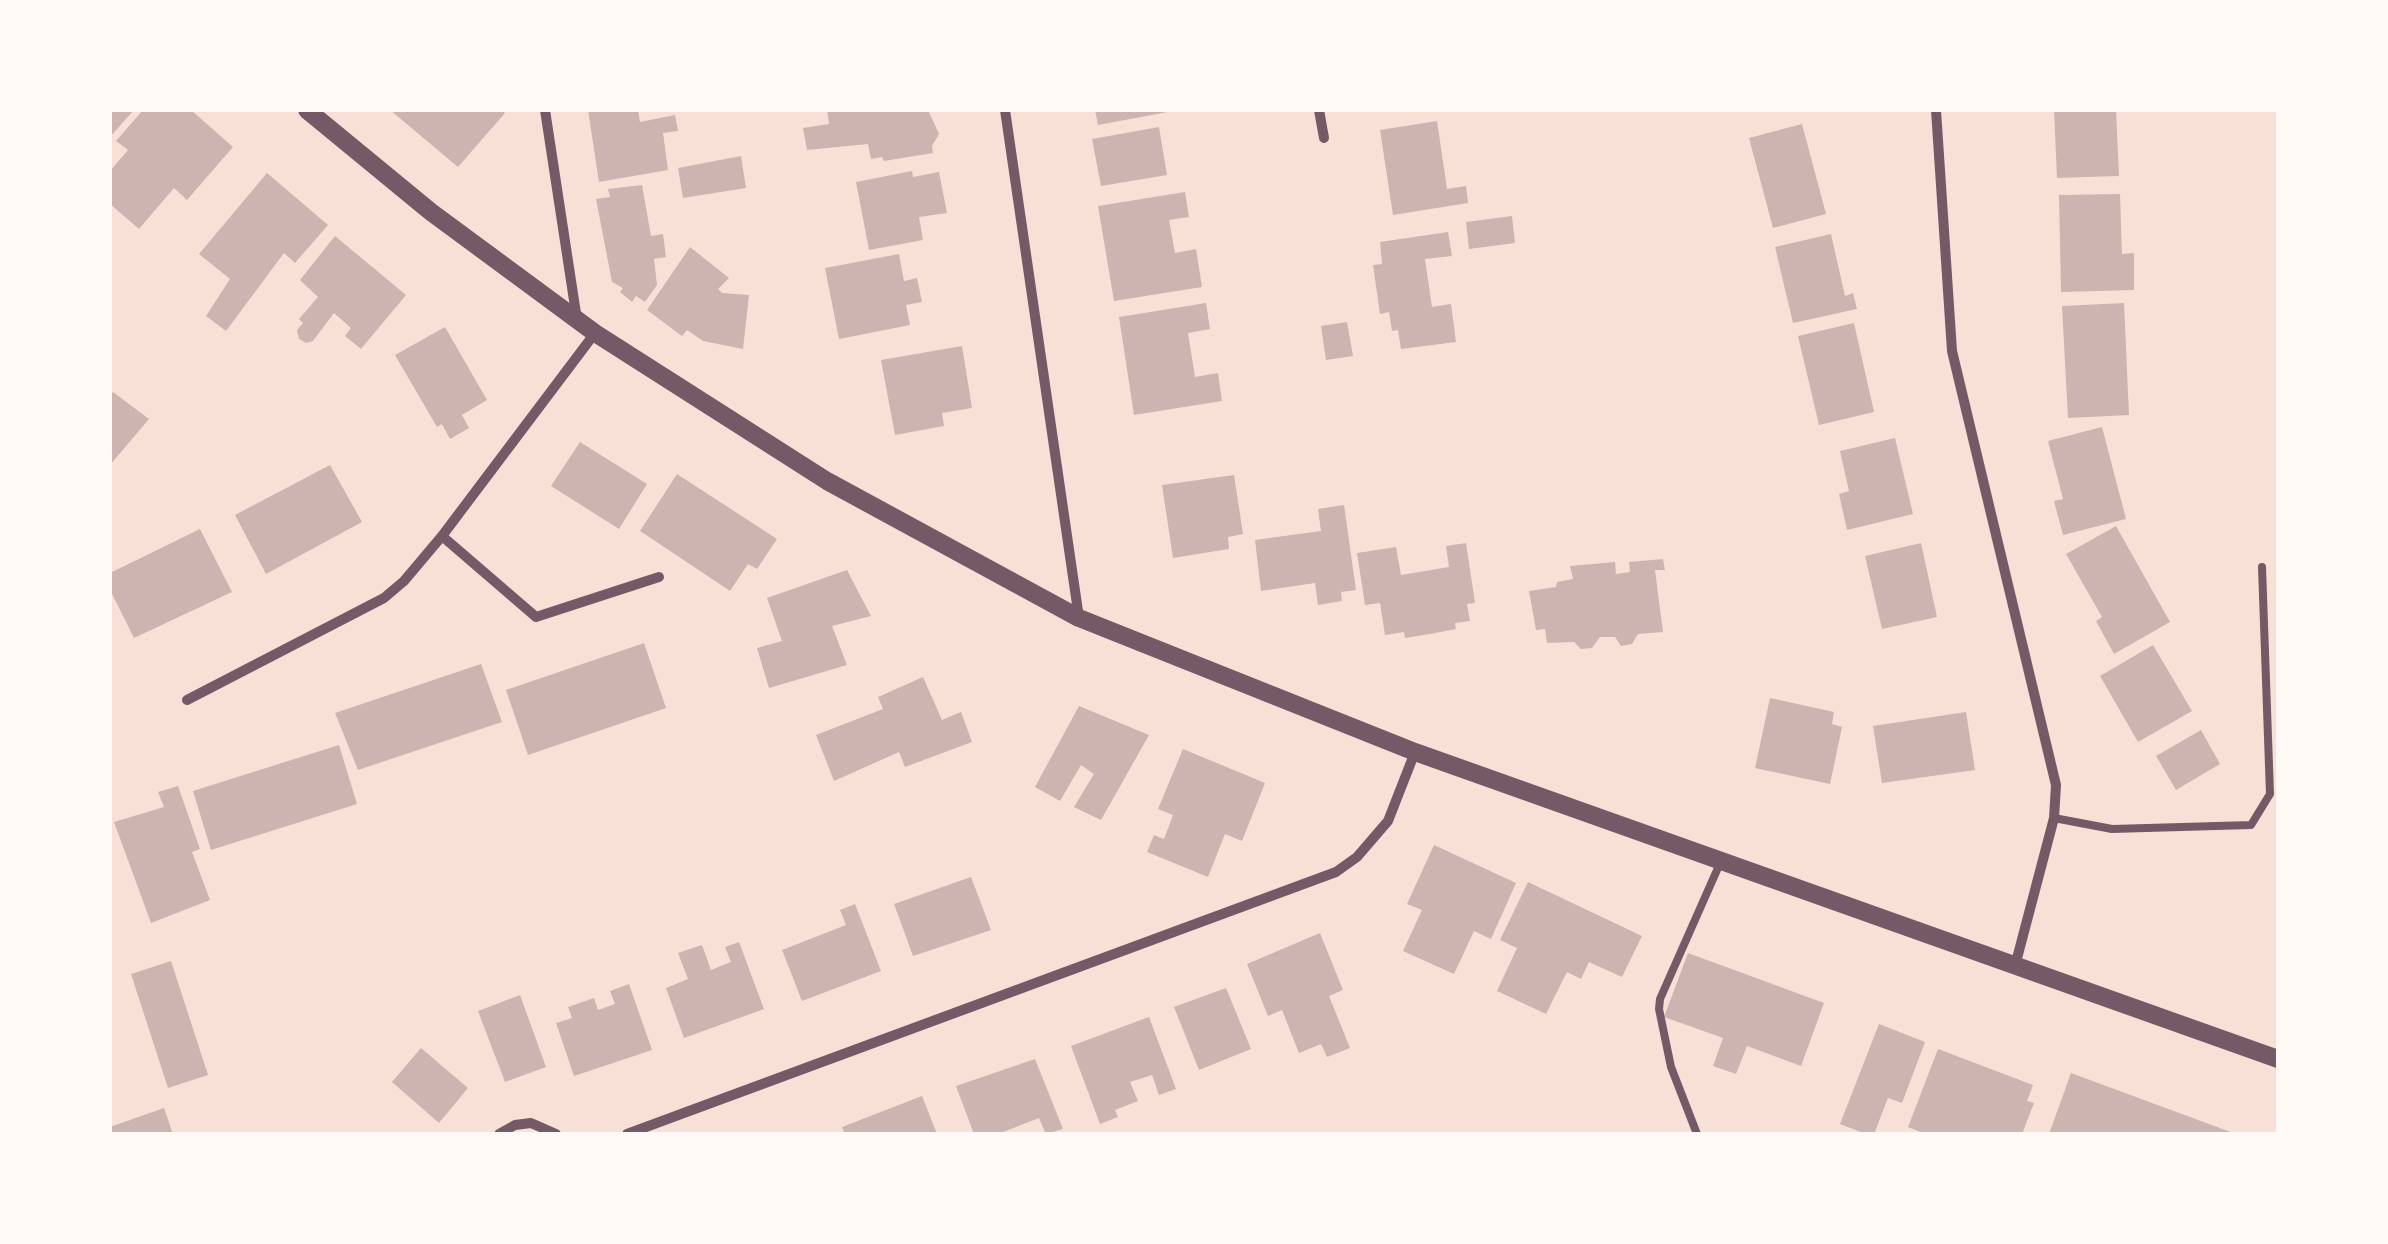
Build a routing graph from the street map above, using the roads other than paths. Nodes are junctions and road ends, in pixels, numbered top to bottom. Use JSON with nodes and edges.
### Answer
{"nodes":[{"id":1,"x":307,"y":110,"type":"edge"},
{"id":2,"x":545,"y":110,"type":"edge"},
{"id":3,"x":1005,"y":110,"type":"edge"},
{"id":4,"x":1319,"y":110,"type":"edge"},
{"id":5,"x":1936,"y":110,"type":"edge"},
{"id":6,"x":1324,"y":138,"type":"dead end"},
{"id":7,"x":578,"y":321,"type":"junction"},
{"id":8,"x":595,"y":333,"type":"junction"},
{"id":9,"x":442,"y":536,"type":"junction"},
{"id":10,"x":2262,"y":567,"type":"dead end"},
{"id":11,"x":659,"y":577,"type":"dead end"},
{"id":12,"x":1079,"y":618,"type":"junction"},
{"id":13,"x":186,"y":700,"type":"dead end"},
{"id":14,"x":1416,"y":752,"type":"junction"},
{"id":15,"x":2054,"y":818,"type":"junction"},
{"id":16,"x":1721,"y":861,"type":"junction"},
{"id":17,"x":2016,"y":966,"type":"junction"},
{"id":18,"x":2278,"y":1059,"type":"edge"},
{"id":19,"x":499,"y":1134,"type":"edge"},
{"id":20,"x":556,"y":1134,"type":"edge"},
{"id":21,"x":627,"y":1134,"type":"edge"},
{"id":22,"x":1697,"y":1134,"type":"edge"}],
"edges":[{"from":1,"to":7,"type":"street"},
{"from":2,"to":7,"type":"street"},
{"from":3,"to":12,"type":"street"},
{"from":4,"to":6,"type":"street"},
{"from":5,"to":15,"type":"street"},
{"from":7,"to":8,"type":"street"},
{"from":8,"to":9,"type":"street"},
{"from":8,"to":12,"type":"street"},
{"from":9,"to":11,"type":"street"},
{"from":9,"to":13,"type":"street"},
{"from":10,"to":15,"type":"lane"},
{"from":12,"to":14,"type":"street"},
{"from":14,"to":16,"type":"street"},
{"from":14,"to":21,"type":"street"},
{"from":15,"to":17,"type":"street"},
{"from":16,"to":17,"type":"street"},
{"from":16,"to":22,"type":"lane"},
{"from":17,"to":18,"type":"street"},
{"from":19,"to":20,"type":"street"}]}
